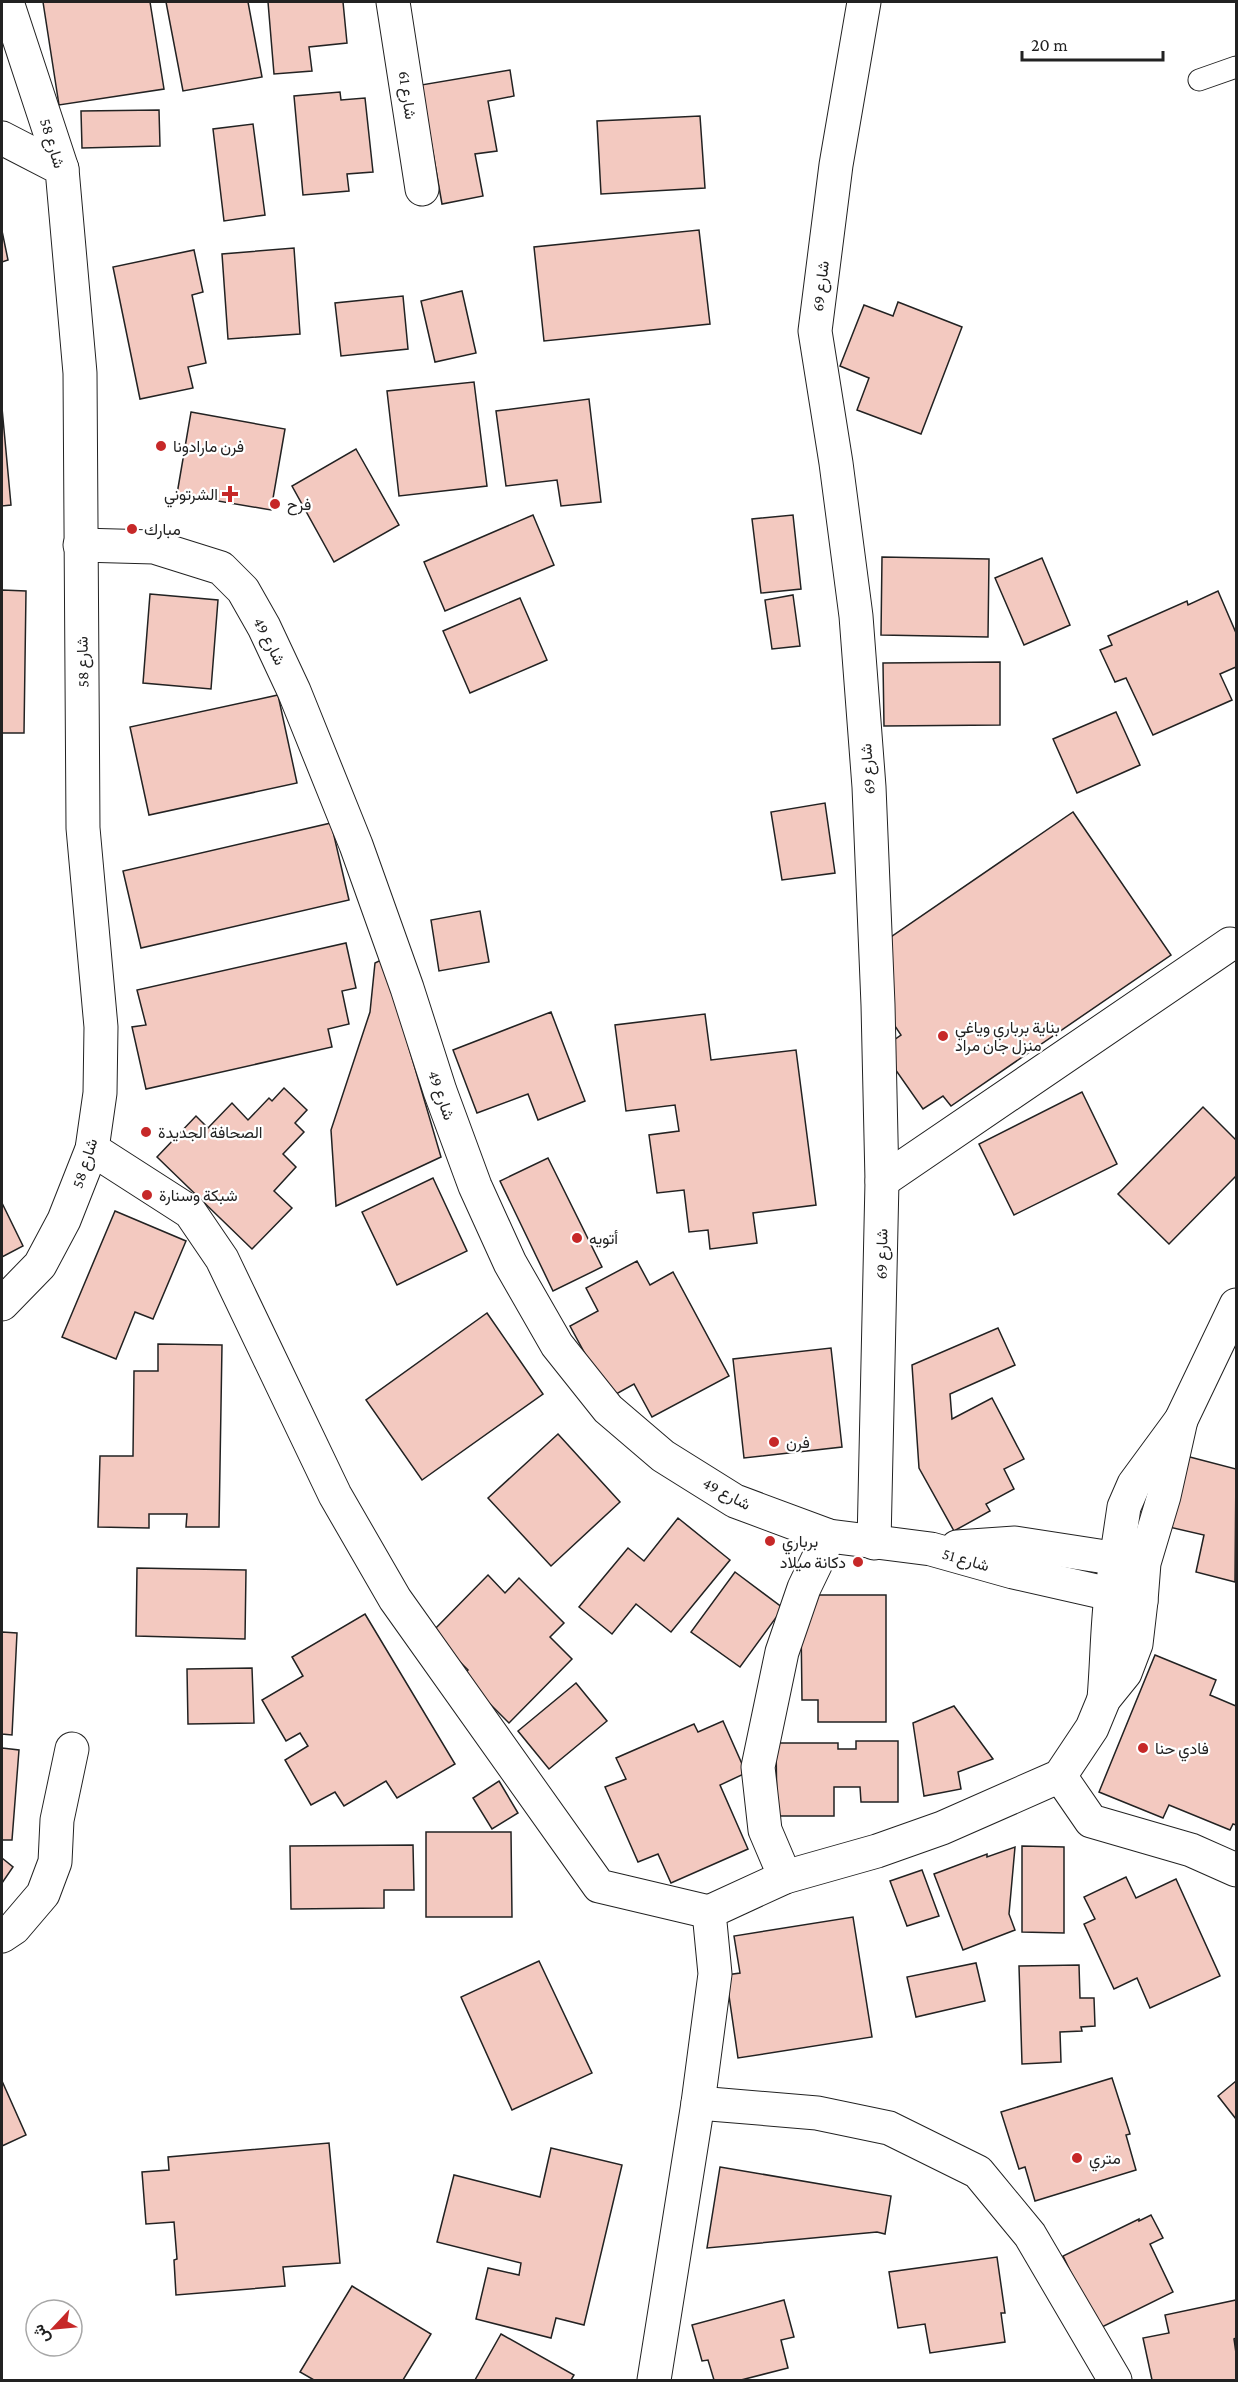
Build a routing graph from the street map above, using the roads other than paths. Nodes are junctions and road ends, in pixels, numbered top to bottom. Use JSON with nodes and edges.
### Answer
{"nodes":[{"id":1,"x":7,"y":2,"type":"edge"},
{"id":2,"x":393,"y":2,"type":"edge"},
{"id":3,"x":864,"y":2,"type":"edge"},
{"id":4,"x":1236,"y":67,"type":"edge"},
{"id":5,"x":1200,"y":80,"type":"dead end"},
{"id":6,"x":2,"y":138,"type":"edge"},
{"id":7,"x":62,"y":169,"type":"junction"},
{"id":8,"x":422,"y":189,"type":"dead end"},
{"id":9,"x":80,"y":545,"type":"junction"},
{"id":10,"x":1230,"y":944,"type":"dead end"},
{"id":11,"x":92,"y":1149,"type":"junction"},
{"id":12,"x":882,"y":1181,"type":"junction"},
{"id":13,"x":2,"y":1304,"type":"edge"},
{"id":14,"x":1236,"y":1305,"type":"edge"},
{"id":15,"x":829,"y":1536,"type":"junction"},
{"id":16,"x":874,"y":1543,"type":"junction"},
{"id":17,"x":931,"y":1549,"type":"junction"},
{"id":18,"x":1130,"y":1560,"type":"junction"},
{"id":19,"x":1126,"y":1598,"type":"junction"},
{"id":20,"x":72,"y":1749,"type":"dead end"},
{"id":21,"x":1060,"y":1776,"type":"junction"},
{"id":22,"x":1236,"y":1870,"type":"edge"},
{"id":23,"x":785,"y":1877,"type":"junction"},
{"id":24,"x":709,"y":1912,"type":"junction"},
{"id":25,"x":2,"y":1936,"type":"edge"},
{"id":26,"x":698,"y":2103,"type":"junction"},
{"id":27,"x":654,"y":2380,"type":"edge"},
{"id":28,"x":1115,"y":2380,"type":"edge"}],
"edges":[{"from":1,"to":7,"type":"street","name":"شارع 58"},
{"from":2,"to":8,"type":"street","name":"شارع 61"},
{"from":3,"to":12,"type":"street","name":"شارع 69"},
{"from":4,"to":5,"type":"lane"},
{"from":6,"to":7,"type":"street"},
{"from":7,"to":9,"type":"street","name":"شارع 58"},
{"from":9,"to":11,"type":"street","name":"شارع 58"},
{"from":9,"to":15,"type":"street","name":"شارع 49"},
{"from":10,"to":12,"type":"street"},
{"from":11,"to":13,"type":"street","name":"شارع 58"},
{"from":11,"to":24,"type":"street"},
{"from":12,"to":16,"type":"street","name":"شارع 69"},
{"from":14,"to":18,"type":"street"},
{"from":15,"to":16,"type":"street","name":"شارع 49"},
{"from":15,"to":23,"type":"street"},
{"from":16,"to":17,"type":"street","name":"شارع 49"},
{"from":17,"to":18,"type":"street","name":"شارع 51"},
{"from":17,"to":19,"type":"street","name":"شارع 51"},
{"from":18,"to":19,"type":"street"},
{"from":19,"to":21,"type":"street"},
{"from":20,"to":25,"type":"street"},
{"from":21,"to":22,"type":"street"},
{"from":21,"to":23,"type":"street"},
{"from":23,"to":24,"type":"street"},
{"from":24,"to":26,"type":"street"},
{"from":26,"to":27,"type":"street"},
{"from":26,"to":28,"type":"street"}]}
